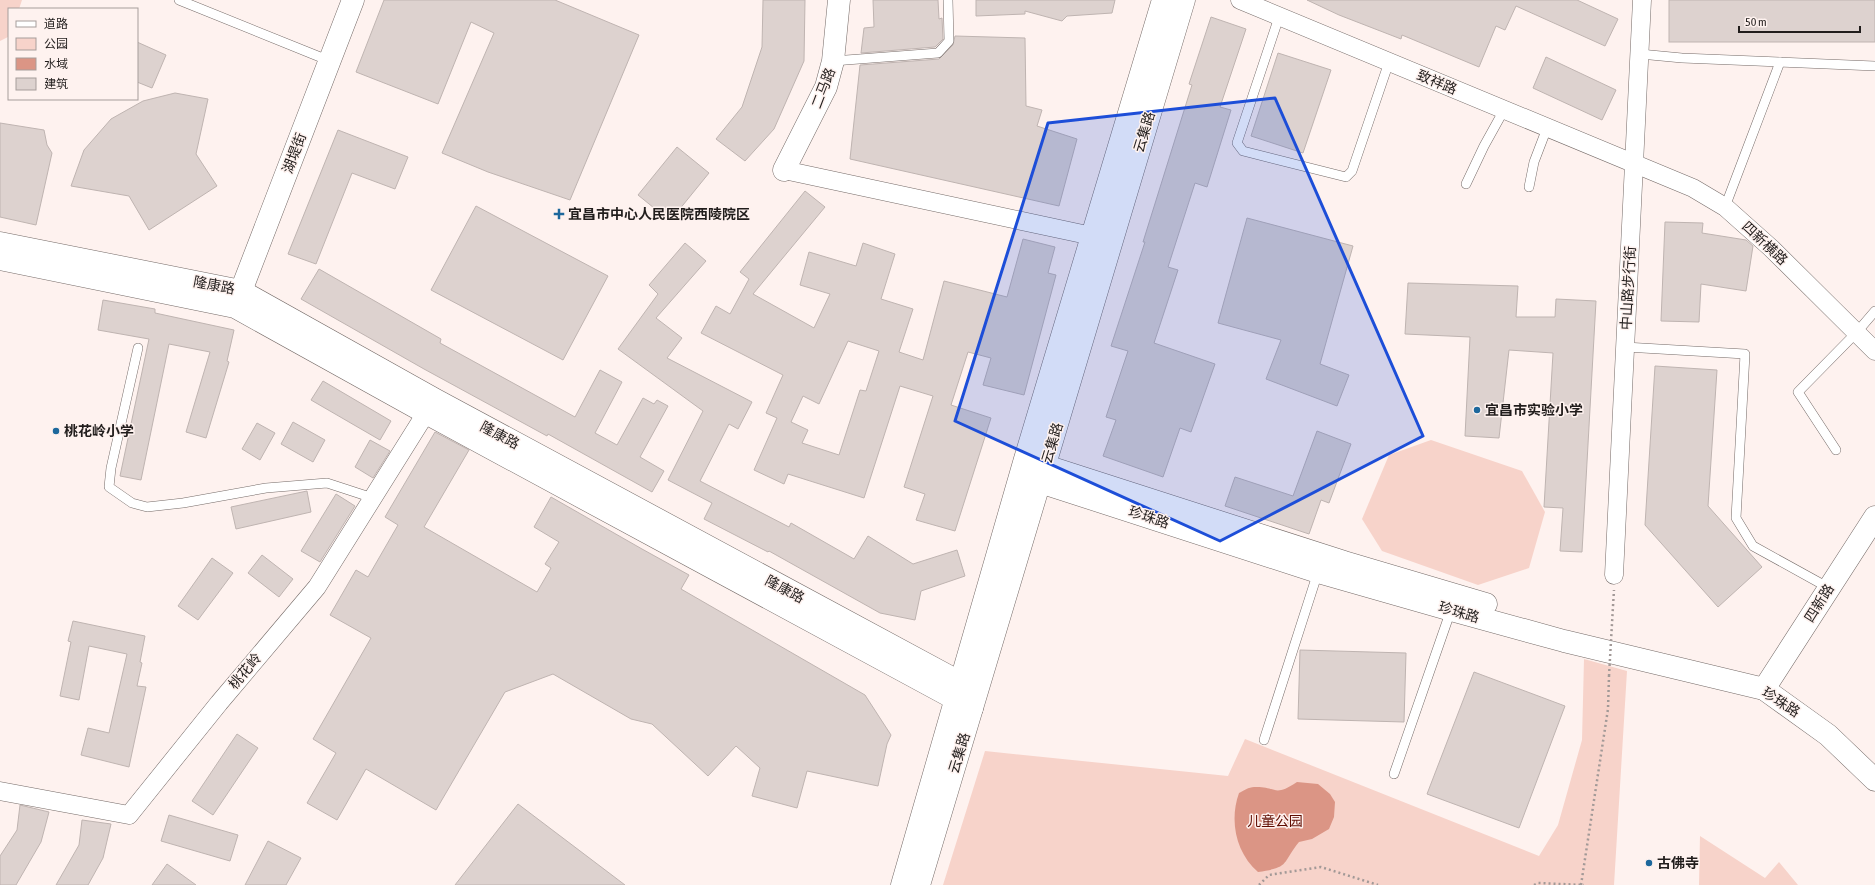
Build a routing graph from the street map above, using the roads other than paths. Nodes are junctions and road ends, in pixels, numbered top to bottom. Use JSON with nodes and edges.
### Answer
{"nodes":[{"id":1,"x":179,"y":0,"type":"edge"},
{"id":2,"x":353,"y":0,"type":"edge"},
{"id":3,"x":840,"y":0,"type":"edge"},
{"id":4,"x":948,"y":0,"type":"edge"},
{"id":5,"x":1163,"y":0,"type":"edge"},
{"id":6,"x":1184,"y":0,"type":"edge"},
{"id":7,"x":1240,"y":0,"type":"edge"},
{"id":8,"x":1642,"y":0,"type":"edge"},
{"id":9,"x":1278,"y":17,"type":"junction"},
{"id":10,"x":1640,"y":54,"type":"junction"},
{"id":11,"x":330,"y":61,"type":"junction"},
{"id":12,"x":833,"y":61,"type":"junction"},
{"id":13,"x":1389,"y":62,"type":"junction"},
{"id":14,"x":1780,"y":62,"type":"junction"},
{"id":15,"x":1875,"y":66,"type":"edge"},
{"id":16,"x":1504,"y":110,"type":"junction"},
{"id":17,"x":1547,"y":128,"type":"junction"},
{"id":18,"x":1634,"y":164,"type":"junction"},
{"id":19,"x":784,"y":170,"type":"joint"},
{"id":20,"x":1466,"y":184,"type":"dead end"},
{"id":21,"x":1529,"y":187,"type":"dead end"},
{"id":22,"x":1726,"y":207,"type":"junction"},
{"id":23,"x":1092,"y":236,"type":"junction"},
{"id":24,"x":0,"y":243,"type":"edge"},
{"id":25,"x":0,"y":259,"type":"edge"},
{"id":26,"x":238,"y":299,"type":"junction"},
{"id":27,"x":1875,"y":311,"type":"edge"},
{"id":28,"x":1857,"y":332,"type":"junction"},
{"id":29,"x":1626,"y":347,"type":"junction"},
{"id":30,"x":138,"y":348,"type":"dead end"},
{"id":31,"x":1875,"y":351,"type":"edge"},
{"id":32,"x":426,"y":413,"type":"junction"},
{"id":33,"x":1836,"y":450,"type":"dead end"},
{"id":34,"x":1033,"y":471,"type":"junction"},
{"id":35,"x":373,"y":498,"type":"junction"},
{"id":36,"x":1875,"y":517,"type":"edge"},
{"id":37,"x":1318,"y":572,"type":"junction"},
{"id":38,"x":1614,"y":576,"type":"dead end"},
{"id":39,"x":1829,"y":588,"type":"junction"},
{"id":40,"x":1451,"y":610,"type":"junction"},
{"id":41,"x":1768,"y":683,"type":"junction"},
{"id":42,"x":967,"y":696,"type":"junction"},
{"id":43,"x":1264,"y":740,"type":"dead end"},
{"id":44,"x":1875,"y":762,"type":"edge"},
{"id":45,"x":1394,"y":774,"type":"dead end"},
{"id":46,"x":1875,"y":780,"type":"edge"},
{"id":47,"x":0,"y":791,"type":"edge"},
{"id":48,"x":902,"y":885,"type":"edge"},
{"id":49,"x":919,"y":885,"type":"edge"}],
"edges":[{"from":1,"to":11,"type":"lane"},
{"from":2,"to":11,"type":"main road","name":"湖堤街"},
{"from":3,"to":12,"type":"main road","name":"二马路"},
{"from":4,"to":12,"type":"lane"},
{"from":5,"to":23,"type":"main road","name":"云集路"},
{"from":6,"to":34,"type":"main road","name":"云集路"},
{"from":7,"to":9,"type":"street","name":"致祥路"},
{"from":8,"to":10,"type":"street","name":"中山路步行街"},
{"from":9,"to":13,"type":"street","name":"致祥路"},
{"from":9,"to":13,"type":"lane"},
{"from":10,"to":14,"type":"lane"},
{"from":10,"to":18,"type":"street","name":"中山路步行街"},
{"from":11,"to":26,"type":"main road","name":"湖堤街"},
{"from":12,"to":19,"type":"main road","name":"二马路"},
{"from":13,"to":16,"type":"street","name":"致祥路"},
{"from":14,"to":15,"type":"lane"},
{"from":14,"to":22,"type":"lane"},
{"from":16,"to":17,"type":"street","name":"致祥路"},
{"from":16,"to":20,"type":"lane"},
{"from":17,"to":18,"type":"street","name":"致祥路"},
{"from":17,"to":21,"type":"lane"},
{"from":18,"to":22,"type":"street","name":"四新横路"},
{"from":18,"to":29,"type":"street","name":"中山路步行街"},
{"from":19,"to":23,"type":"street"},
{"from":22,"to":28,"type":"street","name":"四新横路"},
{"from":23,"to":34,"type":"main road","name":"云集路"},
{"from":24,"to":26,"type":"main road","name":"隆康路"},
{"from":25,"to":26,"type":"main road","name":"隆康路"},
{"from":26,"to":32,"type":"main road","name":"隆康路"},
{"from":26,"to":42,"type":"main road","name":"隆康路"},
{"from":27,"to":28,"type":"lane"},
{"from":28,"to":31,"type":"street","name":"四新横路"},
{"from":28,"to":33,"type":"lane"},
{"from":29,"to":38,"type":"street","name":"中山路步行街"},
{"from":29,"to":39,"type":"lane"},
{"from":30,"to":35,"type":"lane"},
{"from":32,"to":35,"type":"street","name":"桃花岭"},
{"from":32,"to":42,"type":"main road","name":"隆康路"},
{"from":34,"to":37,"type":"main road","name":"珍珠路"},
{"from":34,"to":41,"type":"main road","name":"珍珠路"},
{"from":34,"to":42,"type":"main road","name":"云集路"},
{"from":35,"to":47,"type":"street","name":"桃花岭"},
{"from":36,"to":39,"type":"main road","name":"四新路"},
{"from":37,"to":40,"type":"main road","name":"珍珠路"},
{"from":37,"to":43,"type":"lane"},
{"from":39,"to":41,"type":"main road","name":"四新路"},
{"from":40,"to":41,"type":"main road","name":"珍珠路"},
{"from":40,"to":45,"type":"lane"},
{"from":41,"to":44,"type":"main road","name":"珍珠路"},
{"from":41,"to":46,"type":"main road","name":"珍珠路"},
{"from":42,"to":48,"type":"main road","name":"云集路"},
{"from":42,"to":49,"type":"main road","name":"云集路"}]}
